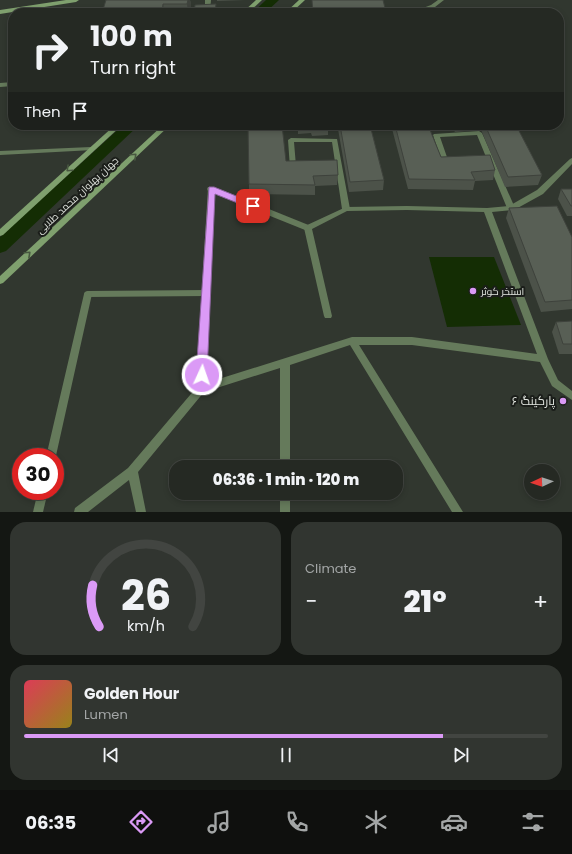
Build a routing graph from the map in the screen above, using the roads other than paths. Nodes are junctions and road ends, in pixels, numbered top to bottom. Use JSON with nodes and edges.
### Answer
{"nodes":[{"id":1,"x":76,"y":0,"type":"edge"},
{"id":2,"x":259,"y":0,"type":"edge"},
{"id":3,"x":302,"y":0,"type":"edge"},
{"id":4,"x":441,"y":0,"type":"edge"},
{"id":5,"x":25,"y":8,"type":"edge"},
{"id":6,"x":250,"y":8,"type":"edge"},
{"id":7,"x":293,"y":8,"type":"edge"},
{"id":8,"x":427,"y":8,"type":"edge"},
{"id":9,"x":113,"y":130,"type":"edge"},
{"id":10,"x":162,"y":130,"type":"edge"},
{"id":11,"x":91,"y":149,"type":"junction"},
{"id":12,"x":0,"y":153,"type":"edge"},
{"id":13,"x":572,"y":160,"type":"edge"},
{"id":14,"x":460,"y":161,"type":"edge"},
{"id":15,"x":301,"y":168,"type":"edge"},
{"id":16,"x":511,"y":208,"type":"junction"},
{"id":17,"x":346,"y":209,"type":"junction"},
{"id":18,"x":487,"y":210,"type":"junction"},
{"id":19,"x":308,"y":228,"type":"junction"},
{"id":20,"x":0,"y":233,"type":"edge"},
{"id":21,"x":0,"y":281,"type":"edge"},
{"id":22,"x":207,"y":293,"type":"junction"},
{"id":23,"x":328,"y":316,"type":"dead end"},
{"id":24,"x":352,"y":341,"type":"junction"},
{"id":25,"x":543,"y":360,"type":"junction"},
{"id":26,"x":285,"y":362,"type":"junction"},
{"id":27,"x":201,"y":389,"type":"junction"},
{"id":28,"x":572,"y":396,"type":"edge"},
{"id":29,"x":53,"y":448,"type":"edge"},
{"id":30,"x":285,"y":460,"type":"edge"},
{"id":31,"x":132,"y":471,"type":"junction"},
{"id":32,"x":41,"y":500,"type":"edge"},
{"id":33,"x":285,"y":500,"type":"edge"},
{"id":34,"x":38,"y":512,"type":"edge"},
{"id":35,"x":79,"y":512,"type":"edge"},
{"id":36,"x":141,"y":512,"type":"edge"},
{"id":37,"x":284,"y":512,"type":"edge"},
{"id":38,"x":458,"y":512,"type":"edge"}],
"edges":[{"from":1,"to":5,"type":"street"},
{"from":2,"to":6,"type":"street"},
{"from":3,"to":7,"type":"street"},
{"from":4,"to":8,"type":"street"},
{"from":9,"to":11,"type":"street"},
{"from":21,"to":10,"type":"street","name":"جهان پهلوان محمد طلایی","one_way":true},
{"from":11,"to":12,"type":"street"},
{"from":11,"to":20,"type":"street","one_way":true},
{"from":13,"to":16,"type":"street"},
{"from":14,"to":16,"type":"street"},
{"from":15,"to":17,"type":"street"},
{"from":16,"to":18,"type":"street"},
{"from":17,"to":18,"type":"street"},
{"from":17,"to":19,"type":"street"},
{"from":18,"to":25,"type":"street"},
{"from":19,"to":22,"type":"street"},
{"from":19,"to":23,"type":"street"},
{"from":22,"to":27,"type":"street"},
{"from":22,"to":29,"type":"street"},
{"from":24,"to":25,"type":"street"},
{"from":24,"to":26,"type":"street"},
{"from":24,"to":38,"type":"street"},
{"from":25,"to":28,"type":"street"},
{"from":26,"to":27,"type":"street"},
{"from":26,"to":30,"type":"street"},
{"from":27,"to":31,"type":"street"},
{"from":31,"to":35,"type":"street"},
{"from":31,"to":36,"type":"street"},
{"from":32,"to":34,"type":"street"},
{"from":33,"to":37,"type":"street"}]}
